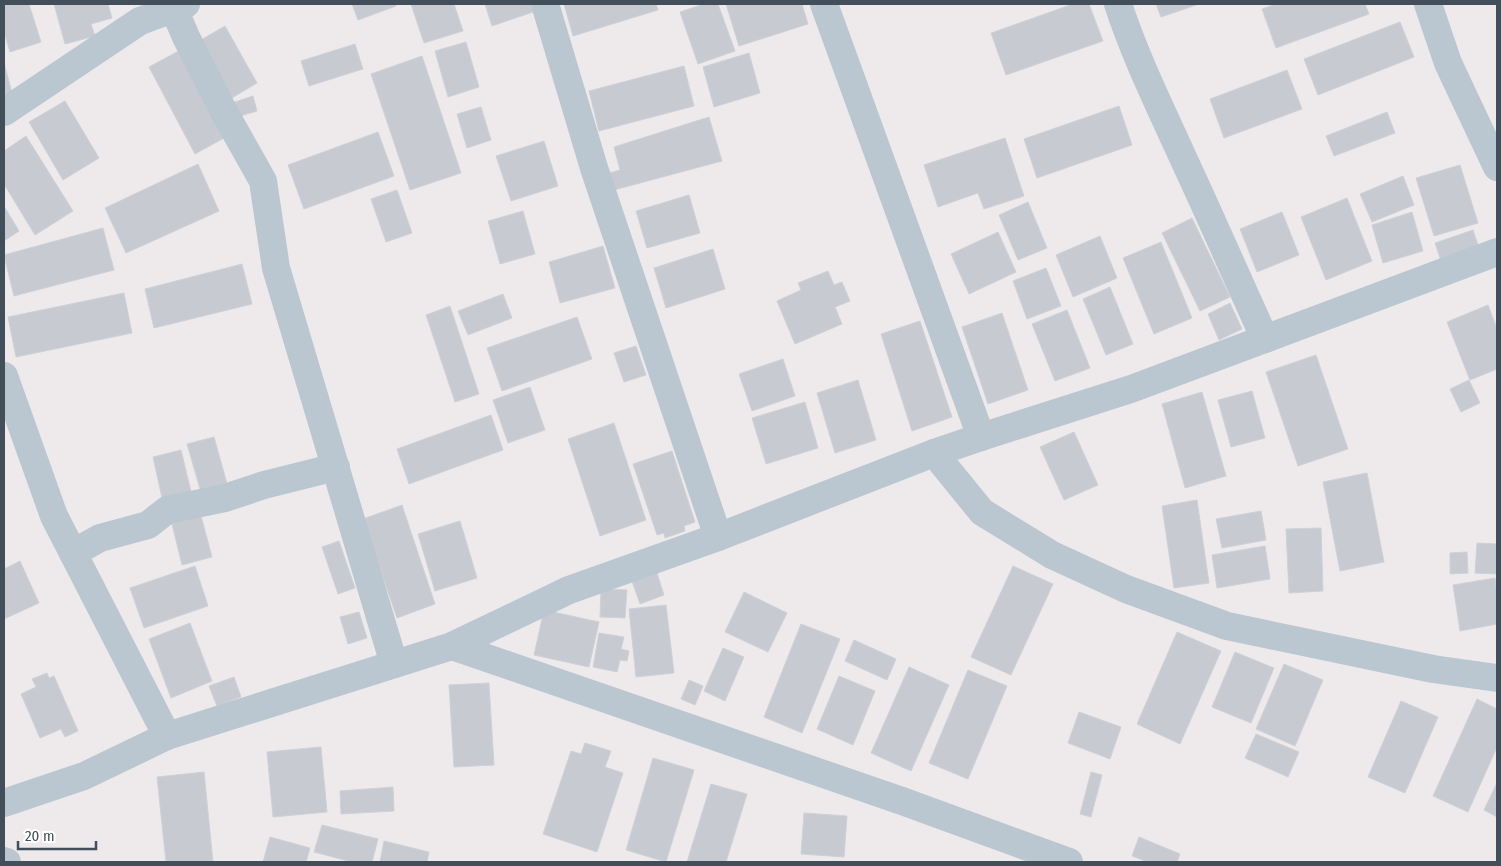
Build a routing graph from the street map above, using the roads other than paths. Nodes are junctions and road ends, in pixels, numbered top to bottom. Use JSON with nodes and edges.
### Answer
{"nodes":[{"id":1,"x":545,"y":4,"type":"edge"},
{"id":2,"x":824,"y":4,"type":"edge"},
{"id":3,"x":1118,"y":4,"type":"edge"},
{"id":4,"x":1428,"y":4,"type":"edge"},
{"id":5,"x":180,"y":6,"type":"edge"},
{"id":6,"x":138,"y":12,"type":"edge"},
{"id":7,"x":4,"y":112,"type":"edge"},
{"id":8,"x":1497,"y":167,"type":"edge"},
{"id":9,"x":1497,"y":252,"type":"edge"},
{"id":10,"x":1265,"y":339,"type":"junction"},
{"id":11,"x":4,"y":376,"type":"edge"},
{"id":12,"x":981,"y":437,"type":"junction"},
{"id":13,"x":934,"y":453,"type":"junction"},
{"id":14,"x":336,"y":467,"type":"junction"},
{"id":15,"x":718,"y":537,"type":"junction"},
{"id":16,"x":73,"y":553,"type":"junction"},
{"id":17,"x":452,"y":646,"type":"junction"},
{"id":18,"x":394,"y":664,"type":"junction"},
{"id":19,"x":1497,"y":678,"type":"edge"},
{"id":20,"x":167,"y":736,"type":"junction"},
{"id":21,"x":4,"y":803,"type":"edge"},
{"id":22,"x":1069,"y":862,"type":"edge"}],
"edges":[{"from":1,"to":15,"type":"street"},
{"from":2,"to":12,"type":"street"},
{"from":3,"to":10,"type":"street"},
{"from":4,"to":8,"type":"street"},
{"from":5,"to":6,"type":"street"},
{"from":5,"to":14,"type":"street"},
{"from":6,"to":7,"type":"street"},
{"from":9,"to":10,"type":"street"},
{"from":10,"to":12,"type":"street"},
{"from":11,"to":16,"type":"street"},
{"from":12,"to":13,"type":"street"},
{"from":13,"to":15,"type":"street"},
{"from":13,"to":19,"type":"street"},
{"from":14,"to":16,"type":"street"},
{"from":14,"to":18,"type":"street"},
{"from":15,"to":17,"type":"street"},
{"from":16,"to":20,"type":"street"},
{"from":17,"to":18,"type":"street"},
{"from":17,"to":22,"type":"street"},
{"from":18,"to":20,"type":"street"},
{"from":20,"to":21,"type":"street"}]}
